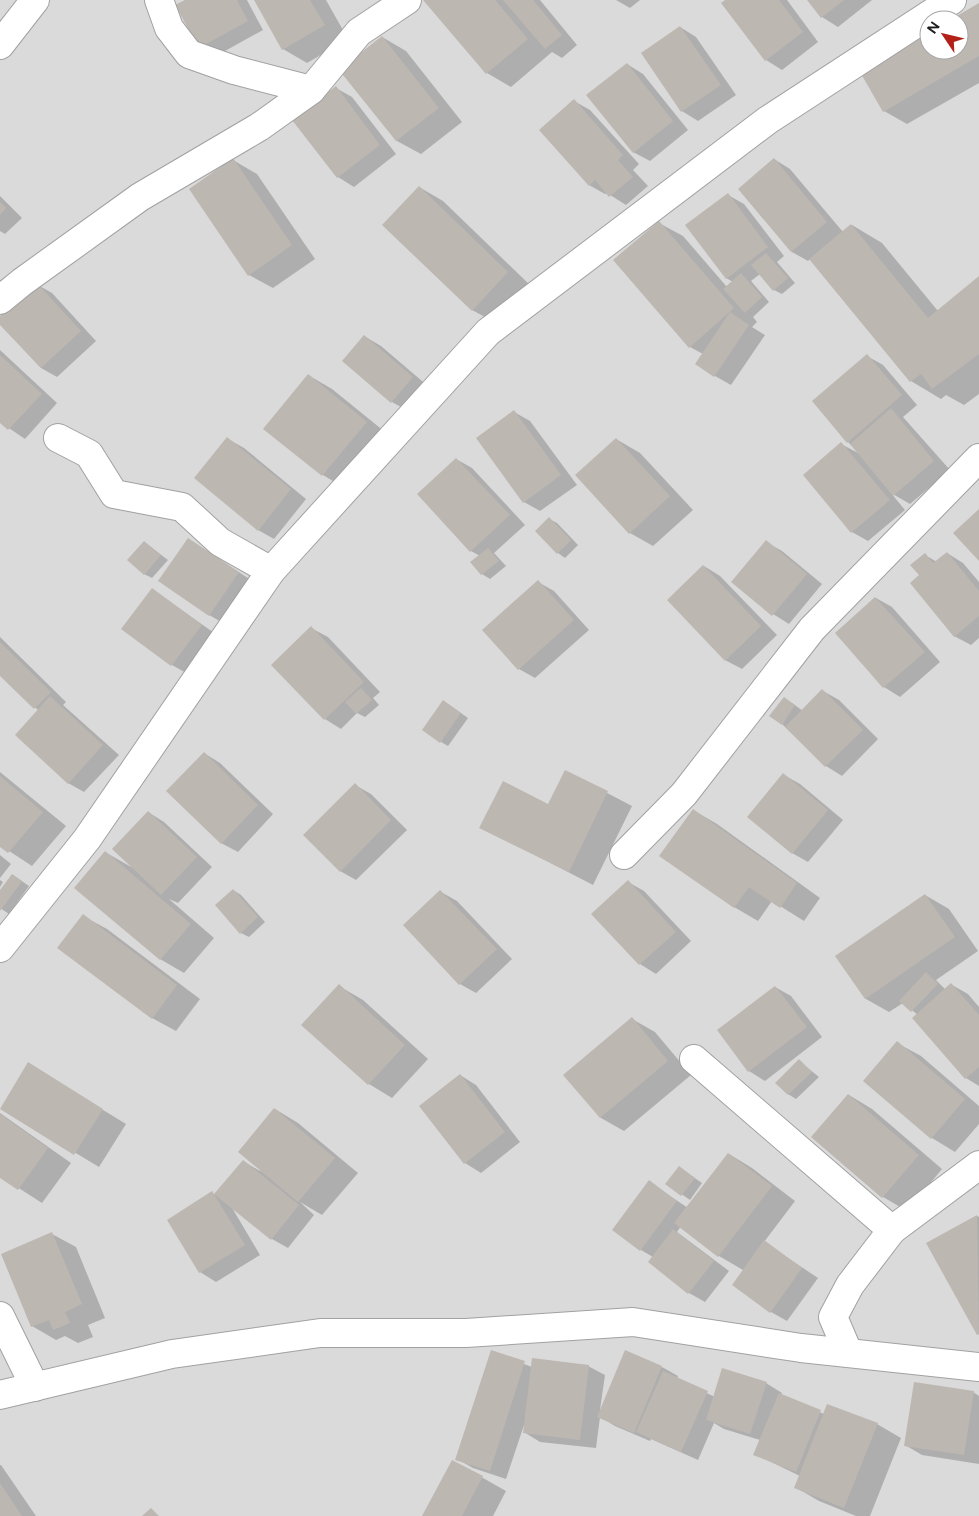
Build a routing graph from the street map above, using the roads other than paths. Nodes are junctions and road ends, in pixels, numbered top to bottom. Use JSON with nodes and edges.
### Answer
{"nodes":[{"id":1,"x":34,"y":0,"type":"edge"},
{"id":2,"x":159,"y":0,"type":"edge"},
{"id":3,"x":407,"y":0,"type":"edge"},
{"id":4,"x":952,"y":0,"type":"edge"},
{"id":5,"x":0,"y":45,"type":"edge"},
{"id":6,"x":310,"y":90,"type":"junction"},
{"id":7,"x":0,"y":300,"type":"edge"},
{"id":8,"x":58,"y":438,"type":"dead end"},
{"id":9,"x":979,"y":458,"type":"edge"},
{"id":10,"x":271,"y":571,"type":"junction"},
{"id":11,"x":624,"y":855,"type":"dead end"},
{"id":12,"x":0,"y":948,"type":"edge"},
{"id":13,"x":694,"y":1059,"type":"dead end"},
{"id":14,"x":979,"y":1165,"type":"edge"},
{"id":15,"x":892,"y":1230,"type":"junction"},
{"id":16,"x":0,"y":1316,"type":"edge"},
{"id":17,"x":848,"y":1352,"type":"junction"},
{"id":18,"x":979,"y":1367,"type":"edge"},
{"id":19,"x":35,"y":1387,"type":"junction"},
{"id":20,"x":0,"y":1396,"type":"edge"}],
"edges":[{"from":1,"to":5,"type":"street"},
{"from":2,"to":6,"type":"street"},
{"from":3,"to":6,"type":"street"},
{"from":4,"to":10,"type":"street"},
{"from":6,"to":7,"type":"street"},
{"from":8,"to":10,"type":"street"},
{"from":9,"to":11,"type":"street"},
{"from":10,"to":12,"type":"street"},
{"from":13,"to":15,"type":"street"},
{"from":14,"to":15,"type":"street"},
{"from":15,"to":17,"type":"street"},
{"from":16,"to":19,"type":"street"},
{"from":17,"to":18,"type":"street"},
{"from":17,"to":19,"type":"street"},
{"from":19,"to":20,"type":"street"}]}
